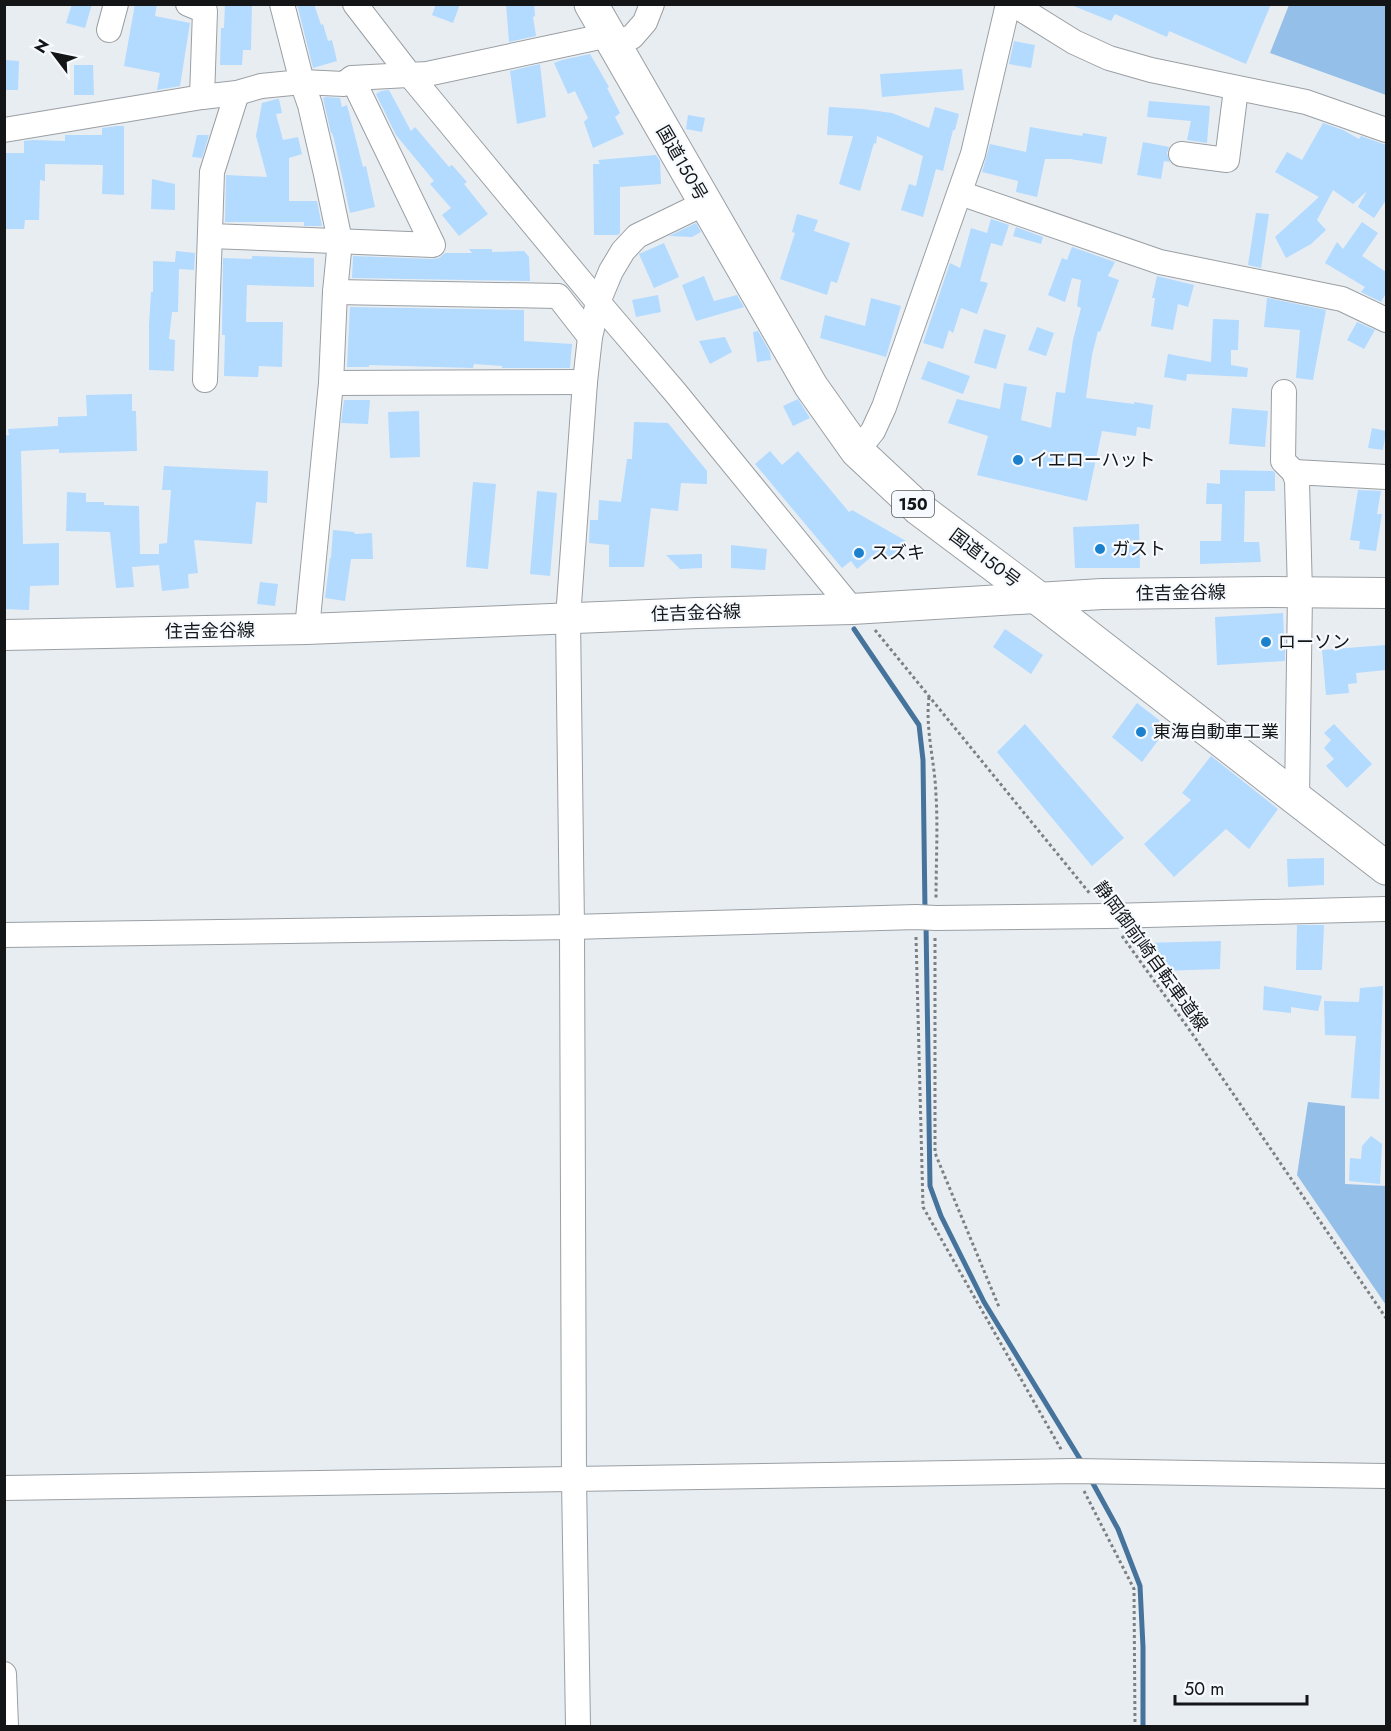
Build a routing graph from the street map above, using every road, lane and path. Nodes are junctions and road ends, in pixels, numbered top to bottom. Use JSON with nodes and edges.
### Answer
{"nodes":[{"id":1,"x":116,"y":4,"type":"edge"},
{"id":2,"x":188,"y":4,"type":"edge"},
{"id":3,"x":282,"y":4,"type":"edge"},
{"id":4,"x":355,"y":4,"type":"edge"},
{"id":5,"x":591,"y":4,"type":"edge"},
{"id":6,"x":652,"y":4,"type":"edge"},
{"id":7,"x":1008,"y":4,"type":"edge"},
{"id":8,"x":1013,"y":4,"type":"edge"},
{"id":9,"x":109,"y":30,"type":"dead end"},
{"id":10,"x":611,"y":39,"type":"junction"},
{"id":11,"x":409,"y":74,"type":"junction"},
{"id":12,"x":352,"y":78,"type":"junction"},
{"id":13,"x":302,"y":82,"type":"junction"},
{"id":14,"x":1236,"y":89,"type":"junction"},
{"id":15,"x":237,"y":93,"type":"junction"},
{"id":16,"x":202,"y":97,"type":"junction"},
{"id":17,"x":4,"y":130,"type":"edge"},
{"id":18,"x":1386,"y":130,"type":"edge"},
{"id":19,"x":1181,"y":154,"type":"dead end"},
{"id":20,"x":960,"y":193,"type":"junction"},
{"id":21,"x":705,"y":203,"type":"junction"},
{"id":22,"x":210,"y":236,"type":"junction"},
{"id":23,"x":340,"y":241,"type":"junction"},
{"id":24,"x":335,"y":292,"type":"junction"},
{"id":25,"x":598,"y":302,"type":"junction"},
{"id":26,"x":1386,"y":320,"type":"edge"},
{"id":27,"x":590,"y":337,"type":"junction"},
{"id":28,"x":206,"y":380,"type":"dead end"},
{"id":29,"x":585,"y":382,"type":"junction"},
{"id":30,"x":331,"y":383,"type":"junction"},
{"id":31,"x":1284,"y":392,"type":"dead end"},
{"id":32,"x":857,"y":451,"type":"junction"},
{"id":33,"x":1294,"y":472,"type":"junction"},
{"id":34,"x":1386,"y":477,"type":"edge"},
{"id":35,"x":1300,"y":592,"type":"junction"},
{"id":36,"x":1386,"y":593,"type":"edge"},
{"id":37,"x":1038,"y":598,"type":"junction"},
{"id":38,"x":568,"y":618,"type":"junction"},
{"id":39,"x":862,"y":618,"type":"junction"},
{"id":40,"x":307,"y":629,"type":"junction"},
{"id":41,"x":4,"y":635,"type":"edge"},
{"id":42,"x":929,"y":697,"type":"junction"},
{"id":43,"x":1297,"y":798,"type":"junction"},
{"id":44,"x":1386,"y":868,"type":"edge"},
{"id":45,"x":1386,"y":909,"type":"edge"},
{"id":46,"x":1108,"y":916,"type":"junction"},
{"id":47,"x":926,"y":918,"type":"junction"},
{"id":48,"x":572,"y":927,"type":"junction"},
{"id":49,"x":4,"y":935,"type":"edge"},
{"id":50,"x":999,"y":1307,"type":"dead end"},
{"id":51,"x":1386,"y":1318,"type":"edge"},
{"id":52,"x":1084,"y":1471,"type":"junction"},
{"id":53,"x":1386,"y":1476,"type":"edge"},
{"id":54,"x":574,"y":1479,"type":"junction"},
{"id":55,"x":4,"y":1488,"type":"edge"},
{"id":56,"x":4,"y":1674,"type":"edge"},
{"id":57,"x":6,"y":1726,"type":"edge"},
{"id":58,"x":578,"y":1726,"type":"edge"},
{"id":59,"x":1135,"y":1726,"type":"edge"}],
"edges":[{"from":1,"to":9,"type":"street"},
{"from":2,"to":16,"type":"street"},
{"from":3,"to":13,"type":"street"},
{"from":4,"to":11,"type":"street"},
{"from":5,"to":10,"type":"highway","name":"国道150号","number":"150"},
{"from":6,"to":10,"type":"street"},
{"from":7,"to":20,"type":"street"},
{"from":8,"to":14,"type":"street"},
{"from":10,"to":11,"type":"street"},
{"from":10,"to":21,"type":"highway","name":"国道150号","number":"150"},
{"from":11,"to":12,"type":"street"},
{"from":11,"to":25,"type":"street"},
{"from":12,"to":13,"type":"street"},
{"from":12,"to":23,"type":"street"},
{"from":13,"to":15,"type":"street"},
{"from":13,"to":23,"type":"street"},
{"from":14,"to":18,"type":"street"},
{"from":14,"to":19,"type":"street"},
{"from":15,"to":16,"type":"street"},
{"from":15,"to":22,"type":"street"},
{"from":16,"to":17,"type":"street"},
{"from":20,"to":26,"type":"street"},
{"from":20,"to":32,"type":"street"},
{"from":21,"to":25,"type":"street"},
{"from":21,"to":32,"type":"highway","name":"国道150号","number":"150"},
{"from":22,"to":23,"type":"street"},
{"from":22,"to":28,"type":"street"},
{"from":23,"to":24,"type":"street"},
{"from":24,"to":27,"type":"street"},
{"from":24,"to":30,"type":"street"},
{"from":25,"to":27,"type":"street"},
{"from":25,"to":39,"type":"street"},
{"from":27,"to":29,"type":"street"},
{"from":29,"to":30,"type":"street"},
{"from":29,"to":38,"type":"street"},
{"from":30,"to":40,"type":"street"},
{"from":31,"to":33,"type":"street"},
{"from":32,"to":37,"type":"highway","name":"国道150号","number":"150"},
{"from":33,"to":34,"type":"street"},
{"from":33,"to":35,"type":"street"},
{"from":35,"to":36,"type":"main road","name":"住吉金谷線"},
{"from":35,"to":37,"type":"main road","name":"住吉金谷線"},
{"from":35,"to":43,"type":"street"},
{"from":37,"to":39,"type":"main road","name":"住吉金谷線"},
{"from":37,"to":43,"type":"highway","name":"国道150号","number":"150"},
{"from":38,"to":39,"type":"main road","name":"住吉金谷線"},
{"from":38,"to":40,"type":"main road","name":"住吉金谷線"},
{"from":38,"to":48,"type":"street"},
{"from":39,"to":42,"type":"path","name":"静岡御前崎自転車道線"},
{"from":40,"to":41,"type":"main road","name":"住吉金谷線"},
{"from":42,"to":46,"type":"path","name":"静岡御前崎自転車道線"},
{"from":42,"to":47,"type":"path"},
{"from":43,"to":44,"type":"highway","name":"国道150号","number":"150"},
{"from":45,"to":46,"type":"street"},
{"from":46,"to":47,"type":"street"},
{"from":46,"to":51,"type":"path","name":"静岡御前崎自転車道線"},
{"from":47,"to":48,"type":"street"},
{"from":47,"to":50,"type":"path"},
{"from":47,"to":52,"type":"path"},
{"from":48,"to":49,"type":"street"},
{"from":48,"to":54,"type":"street"},
{"from":52,"to":53,"type":"street"},
{"from":52,"to":54,"type":"street"},
{"from":52,"to":59,"type":"path"},
{"from":54,"to":55,"type":"street"},
{"from":54,"to":58,"type":"street"},
{"from":56,"to":57,"type":"street"}]}
